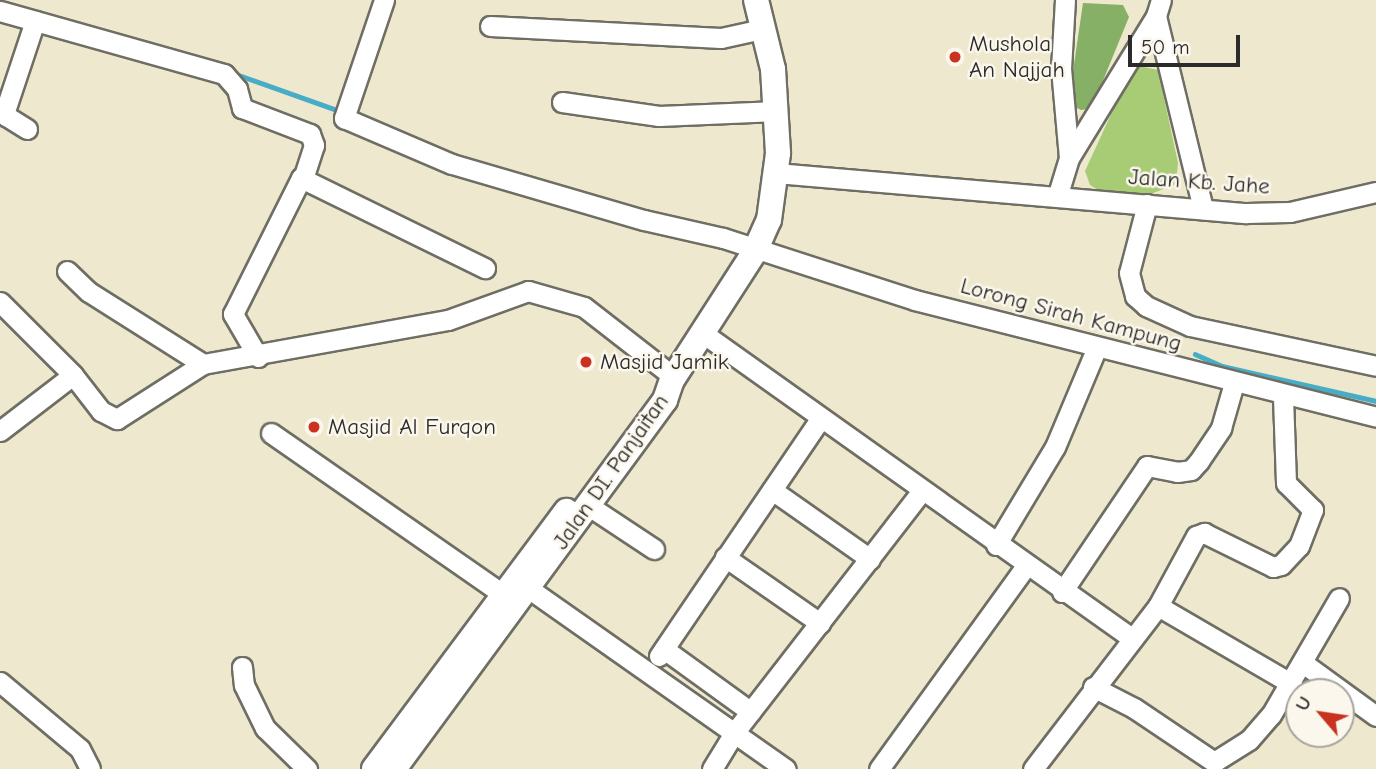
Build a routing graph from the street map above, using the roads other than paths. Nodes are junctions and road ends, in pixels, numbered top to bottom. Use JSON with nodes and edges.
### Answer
{"nodes":[{"id":1,"x":384,"y":0,"type":"edge"},
{"id":2,"x":756,"y":0,"type":"edge"},
{"id":3,"x":1065,"y":0,"type":"edge"},
{"id":4,"x":1159,"y":4,"type":"edge"},
{"id":5,"x":0,"y":10,"type":"edge"},
{"id":6,"x":35,"y":21,"type":"junction"},
{"id":7,"x":489,"y":26,"type":"dead end"},
{"id":8,"x":762,"y":29,"type":"junction"},
{"id":9,"x":562,"y":102,"type":"dead end"},
{"id":10,"x":777,"y":111,"type":"junction"},
{"id":11,"x":27,"y":129,"type":"dead end"},
{"id":12,"x":1069,"y":158,"type":"junction"},
{"id":13,"x":776,"y":173,"type":"junction"},
{"id":14,"x":303,"y":178,"type":"junction"},
{"id":15,"x":1376,"y":192,"type":"edge"},
{"id":16,"x":1058,"y":194,"type":"junction"},
{"id":17,"x":1147,"y":204,"type":"junction"},
{"id":18,"x":1202,"y":209,"type":"junction"},
{"id":19,"x":755,"y":251,"type":"junction"},
{"id":20,"x":485,"y":268,"type":"dead end"},
{"id":21,"x":67,"y":271,"type":"dead end"},
{"id":22,"x":0,"y":302,"type":"edge"},
{"id":23,"x":704,"y":334,"type":"junction"},
{"id":24,"x":1097,"y":347,"type":"junction"},
{"id":25,"x":258,"y":357,"type":"junction"},
{"id":26,"x":203,"y":364,"type":"junction"},
{"id":27,"x":1376,"y":366,"type":"edge"},
{"id":28,"x":72,"y":375,"type":"junction"},
{"id":29,"x":673,"y":378,"type":"junction"},
{"id":30,"x":1234,"y":383,"type":"junction"},
{"id":31,"x":1283,"y":395,"type":"junction"},
{"id":32,"x":1376,"y":417,"type":"edge"},
{"id":33,"x":820,"y":419,"type":"junction"},
{"id":34,"x":0,"y":431,"type":"edge"},
{"id":35,"x":271,"y":433,"type":"dead end"},
{"id":36,"x":772,"y":490,"type":"junction"},
{"id":37,"x":921,"y":492,"type":"junction"},
{"id":38,"x":589,"y":506,"type":"junction"},
{"id":39,"x":996,"y":545,"type":"junction"},
{"id":40,"x":654,"y":549,"type":"dead end"},
{"id":41,"x":725,"y":557,"type":"junction"},
{"id":42,"x":870,"y":559,"type":"junction"},
{"id":43,"x":1026,"y":566,"type":"junction"},
{"id":44,"x":528,"y":588,"type":"junction"},
{"id":45,"x":1062,"y":592,"type":"junction"},
{"id":46,"x":503,"y":594,"type":"junction"},
{"id":47,"x":1339,"y":598,"type":"dead end"},
{"id":48,"x":1158,"y":606,"type":"junction"},
{"id":49,"x":820,"y":623,"type":"junction"},
{"id":50,"x":1130,"y":637,"type":"junction"},
{"id":51,"x":1303,"y":663,"type":"junction"},
{"id":52,"x":242,"y":667,"type":"dead end"},
{"id":53,"x":1295,"y":678,"type":"edge"},
{"id":54,"x":1285,"y":680,"type":"edge"},
{"id":55,"x":0,"y":682,"type":"edge"},
{"id":56,"x":1093,"y":687,"type":"junction"},
{"id":57,"x":1285,"y":694,"type":"edge"},
{"id":58,"x":751,"y":712,"type":"junction"},
{"id":59,"x":1376,"y":716,"type":"edge"},
{"id":60,"x":734,"y":733,"type":"junction"},
{"id":61,"x":1216,"y":765,"type":"edge"},
{"id":62,"x":90,"y":769,"type":"edge"},
{"id":63,"x":307,"y":769,"type":"edge"},
{"id":64,"x":374,"y":769,"type":"edge"},
{"id":65,"x":394,"y":769,"type":"edge"},
{"id":66,"x":712,"y":769,"type":"edge"},
{"id":67,"x":786,"y":769,"type":"edge"},
{"id":68,"x":879,"y":769,"type":"edge"},
{"id":69,"x":1033,"y":769,"type":"edge"}],
"edges":[{"from":1,"to":19,"type":"street","name":"Lorong Sirah Kampung"},
{"from":2,"to":8,"type":"main road","name":"Jalan DI. Panjaitan"},
{"from":3,"to":12,"type":"street"},
{"from":4,"to":12,"type":"street"},
{"from":4,"to":18,"type":"street"},
{"from":5,"to":6,"type":"street"},
{"from":6,"to":11,"type":"street"},
{"from":6,"to":14,"type":"street"},
{"from":7,"to":8,"type":"street"},
{"from":8,"to":10,"type":"main road","name":"Jalan DI. Panjaitan"},
{"from":9,"to":10,"type":"street"},
{"from":10,"to":13,"type":"main road","name":"Jalan DI. Panjaitan"},
{"from":12,"to":16,"type":"street"},
{"from":13,"to":16,"type":"street","name":"Jalan Kb. Jahe"},
{"from":13,"to":19,"type":"main road","name":"Jalan DI. Panjaitan"},
{"from":14,"to":20,"type":"street"},
{"from":14,"to":25,"type":"street"},
{"from":15,"to":18,"type":"street","name":"Jalan Kb. Jahe"},
{"from":16,"to":17,"type":"street","name":"Jalan Kb. Jahe"},
{"from":17,"to":18,"type":"street","name":"Jalan Kb. Jahe"},
{"from":17,"to":27,"type":"street"},
{"from":19,"to":23,"type":"main road","name":"Jalan DI. Panjaitan"},
{"from":19,"to":24,"type":"street","name":"Lorong Sirah Kampung"},
{"from":21,"to":26,"type":"street"},
{"from":22,"to":28,"type":"street"},
{"from":23,"to":29,"type":"main road","name":"Jalan DI. Panjaitan"},
{"from":23,"to":33,"type":"street"},
{"from":24,"to":30,"type":"street","name":"Lorong Sirah Kampung"},
{"from":24,"to":39,"type":"street"},
{"from":25,"to":26,"type":"street"},
{"from":25,"to":29,"type":"street"},
{"from":26,"to":28,"type":"street"},
{"from":28,"to":34,"type":"street"},
{"from":29,"to":38,"type":"main road","name":"Jalan DI. Panjaitan"},
{"from":29,"to":46,"type":"main road"},
{"from":30,"to":31,"type":"street","name":"Lorong Sirah Kampung"},
{"from":30,"to":45,"type":"street"},
{"from":31,"to":32,"type":"street","name":"Lorong Sirah Kampung"},
{"from":31,"to":48,"type":"street"},
{"from":33,"to":36,"type":"street"},
{"from":33,"to":37,"type":"street"},
{"from":35,"to":46,"type":"street"},
{"from":36,"to":41,"type":"street"},
{"from":36,"to":42,"type":"street"},
{"from":37,"to":39,"type":"street"},
{"from":37,"to":42,"type":"street"},
{"from":38,"to":40,"type":"street"},
{"from":38,"to":44,"type":"main road","name":"Jalan DI. Panjaitan"},
{"from":39,"to":43,"type":"street"},
{"from":41,"to":49,"type":"street"},
{"from":41,"to":58,"type":"street"},
{"from":42,"to":49,"type":"street"},
{"from":43,"to":45,"type":"street"},
{"from":43,"to":68,"type":"street"},
{"from":44,"to":60,"type":"street"},
{"from":44,"to":65,"type":"main road","name":"Jalan DI. Panjaitan"},
{"from":45,"to":50,"type":"street"},
{"from":46,"to":64,"type":"main road"},
{"from":47,"to":51,"type":"street"},
{"from":48,"to":50,"type":"street"},
{"from":48,"to":54,"type":"street"},
{"from":49,"to":58,"type":"street"},
{"from":50,"to":56,"type":"street"},
{"from":51,"to":53,"type":"street"},
{"from":51,"to":59,"type":"street"},
{"from":52,"to":63,"type":"street"},
{"from":55,"to":62,"type":"street"},
{"from":56,"to":61,"type":"street"},
{"from":56,"to":69,"type":"street"},
{"from":57,"to":61,"type":"street"},
{"from":58,"to":60,"type":"street"},
{"from":60,"to":66,"type":"street"},
{"from":60,"to":67,"type":"street"}]}
